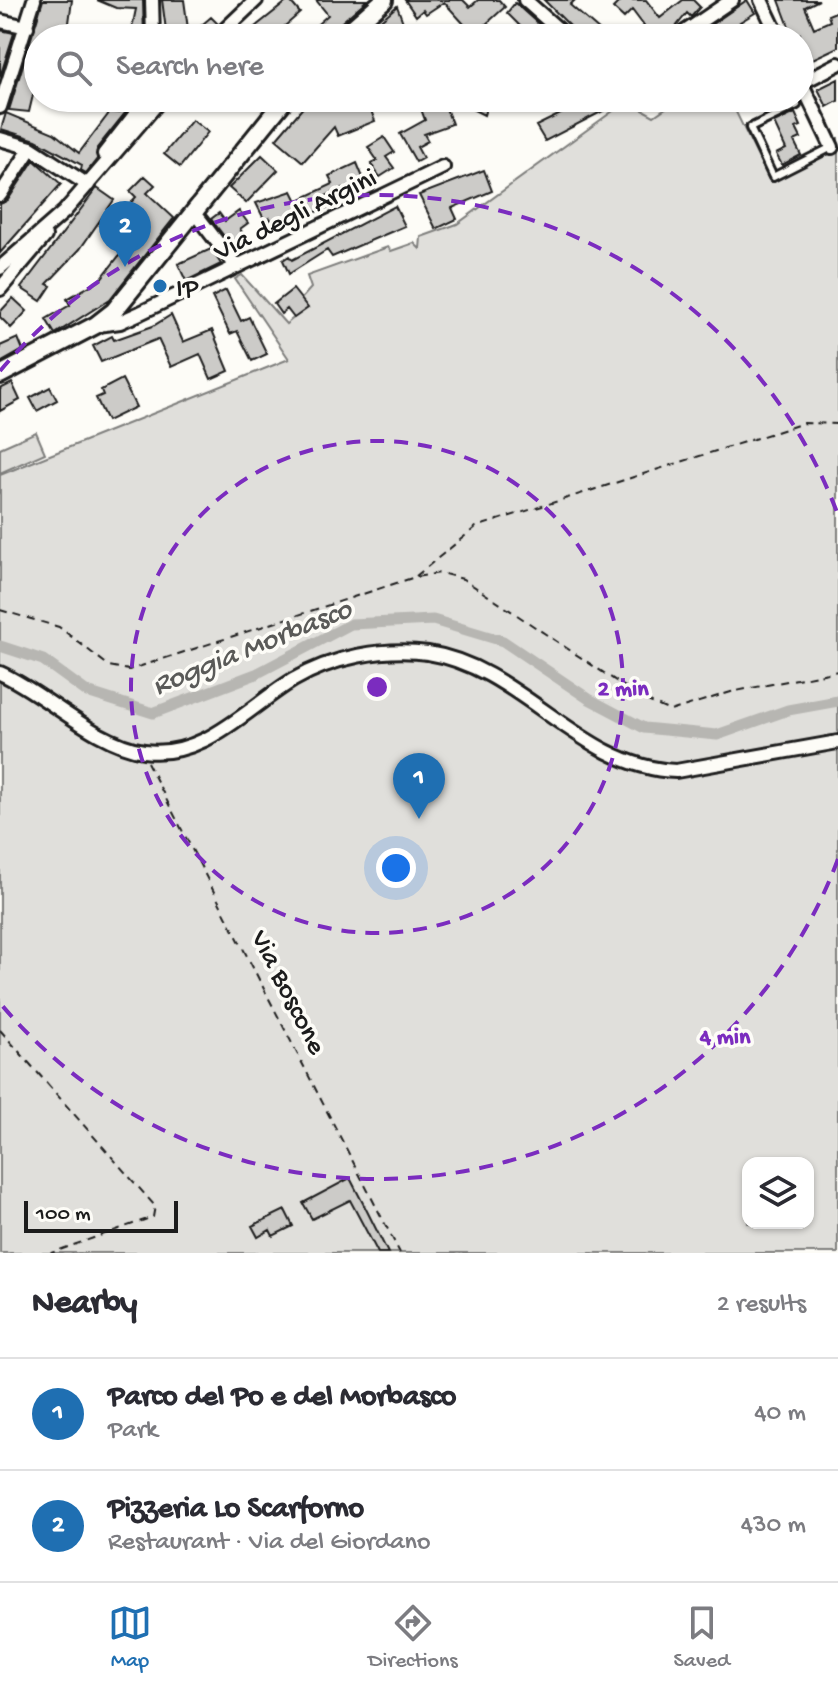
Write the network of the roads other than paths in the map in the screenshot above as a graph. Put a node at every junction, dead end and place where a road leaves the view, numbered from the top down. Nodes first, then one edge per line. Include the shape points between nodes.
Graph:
1 (34, 0) edge
2 (152, 0) edge
3 (256, 0) edge
4 (384, 0) edge
5 (525, 0) edge
6 (732, 0) edge
7 (761, 0) edge
8 (0, 21) edge
9 (28, 24) edge
10 (153, 24) edge
11 (231, 24) edge
12 (357, 24) edge
13 (552, 24) edge
14 (697, 24) edge
15 (772, 24) edge
16 (24, 26) edge
17 (24, 36) edge
18 (838, 64) edge
19 (814, 76) edge
20 (0, 107) edge
21 (814, 109) edge
22 (137, 112) edge
23 (150, 112) edge
24 (275, 112) edge
25 (783, 112) edge
26 (0, 139) edge
27 (832, 147) joint
28 (31, 148) junction
29 (443, 167) dead end
30 (88, 185) junction
31 (0, 195) edge
32 (64, 212) junction
33 (194, 212) junction
34 (236, 266) junction
35 (0, 268) edge
36 (135, 288) junction
37 (0, 289) edge
38 (165, 299) junction
39 (96, 325) junction
40 (0, 375) edge
41 (0, 673) edge
42 (838, 742) edge

1 - 9 street
2 - 10 street
3 - 11 street
4 - 12 street
5 - 13 street
6 - 14 street
7 - 15 street
8 - 16 street
17 - 20 street
18 - 19 street
21 - 27 street
22 - 30 street via 100,159
23 - 30 street
24 - 33 street
25 - 27 lane via 750,128 773,177
26 - 28 street
28 - 30 street
28 - 31 street
29 - 34 street, Via degli Argini
30 - 32 street
32 - 35 street
32 - 37 street
33 - 34 street
33 - 36 street
34 - 38 street, Via degli Argini
36 - 38 street via 144,301
36 - 39 street
38 - 39 street, Via degli Argini via 120,322
39 - 40 street
41 - 42 street via 105,735 141,750 189,745 325,665 395,651 454,658 628,763 654,770 676,771

